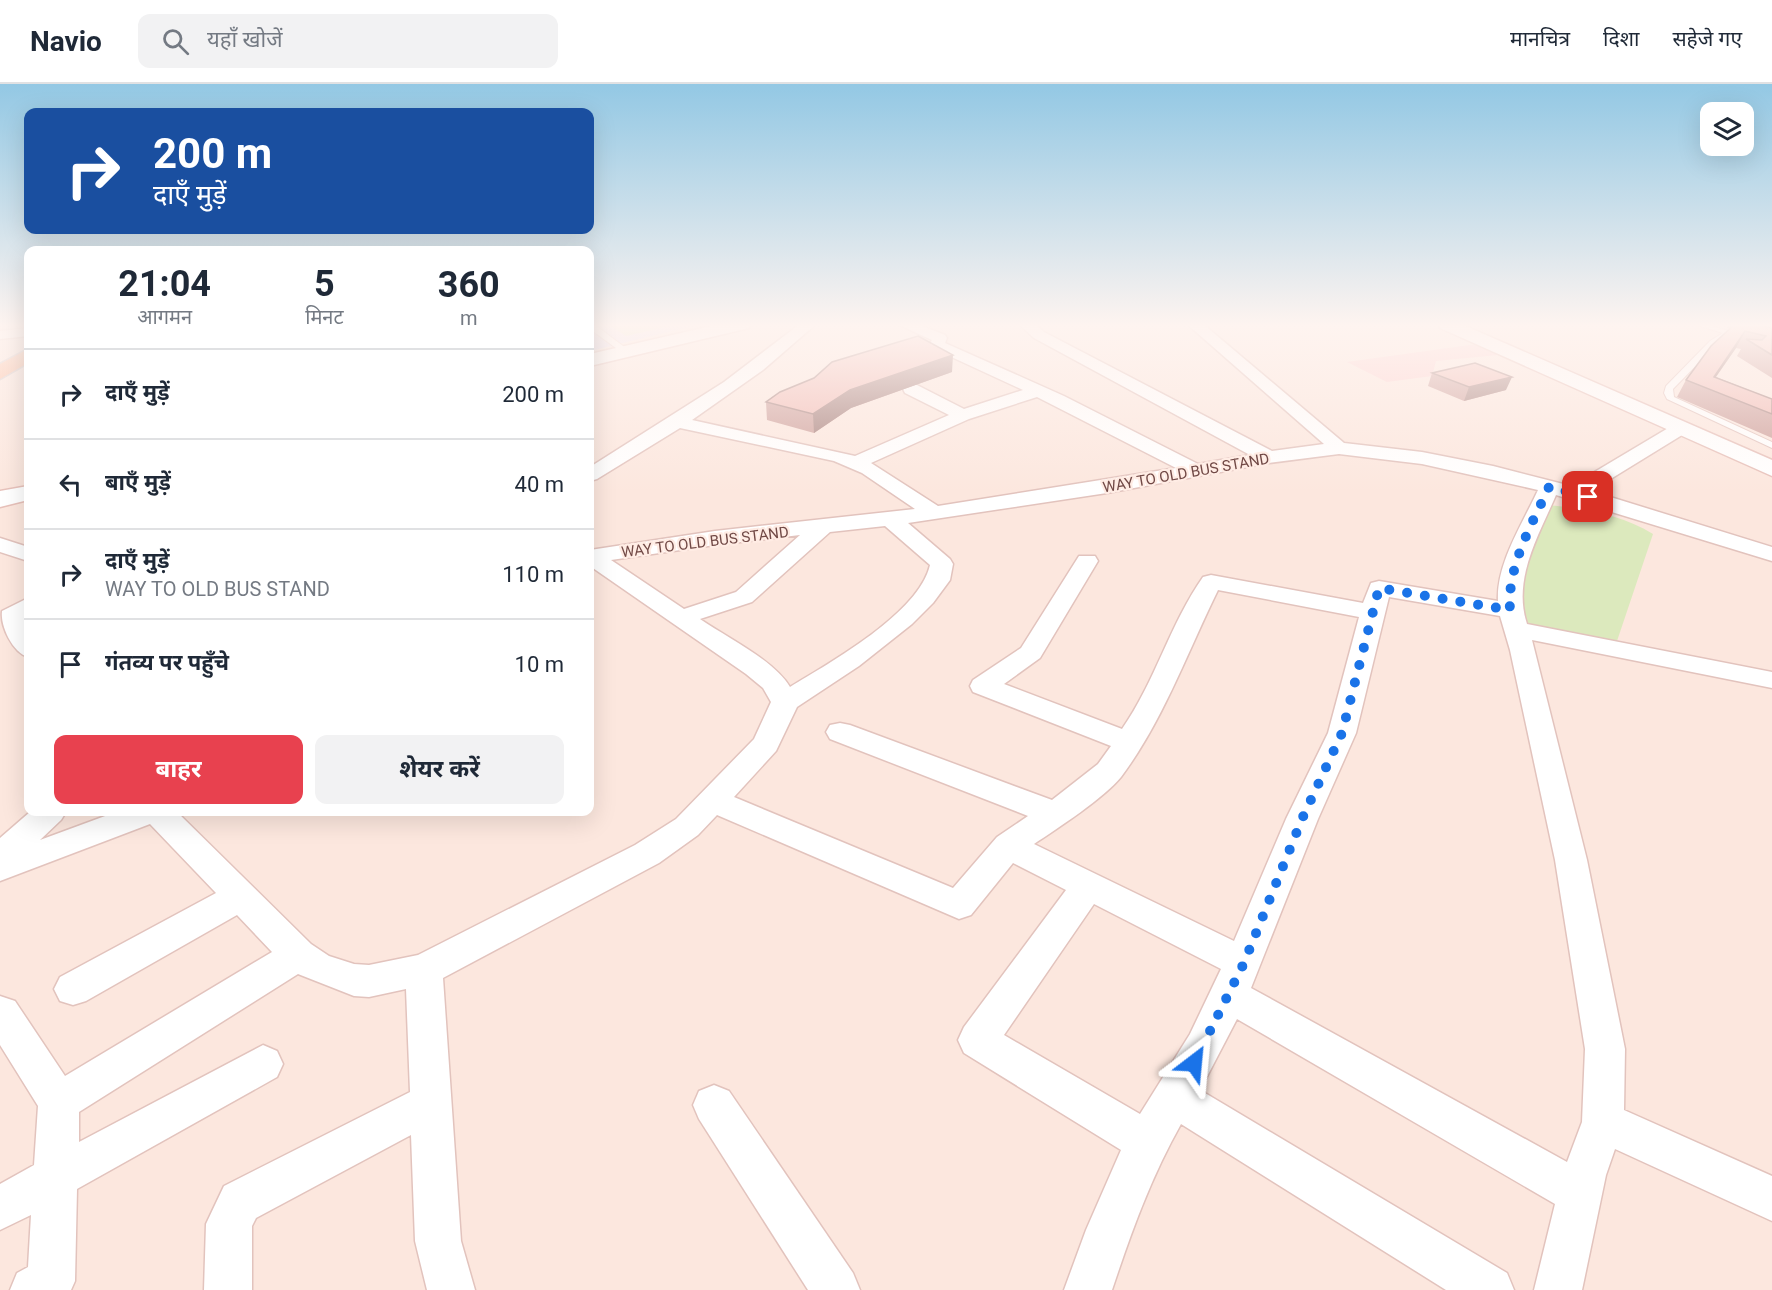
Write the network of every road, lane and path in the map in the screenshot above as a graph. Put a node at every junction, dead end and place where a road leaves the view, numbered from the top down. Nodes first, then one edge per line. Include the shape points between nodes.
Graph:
1 (736, 380) edge
2 (1014, 380) edge
3 (1124, 380) edge
4 (1260, 380) edge
5 (1573, 380) edge
6 (1594, 380) edge
7 (1676, 380) edge
8 (911, 389) edge
9 (1038, 391) junction
10 (963, 415) junction
11 (678, 422) junction
12 (1681, 428) junction
13 (1772, 445) edge
14 (1339, 448) junction
15 (1269, 458) junction
16 (1772, 458) edge
17 (855, 463) junction
18 (1772, 469) edge
19 (1196, 471) junction
20 (594, 473) edge
21 (1561, 490) junction
22 (933, 512) junction
23 (890, 519) junction
24 (823, 527) junction
25 (0, 545) edge
26 (24, 553) edge
27 (1772, 554) edge
28 (594, 556) edge
29 (594, 560) edge
30 (1087, 561) dead end
31 (24, 608) edge
32 (1373, 612) junction
33 (683, 617) junction
34 (1513, 620) junction
35 (24, 645) edge
36 (1772, 680) edge
37 (785, 702) junction
38 (840, 732) dead end
39 (1129, 742) junction
40 (712, 800) junction
41 (1055, 814) junction
42 (137, 816) edge
43 (162, 816) edge
44 (42, 818) edge
45 (0, 840) edge
46 (1008, 846) junction
47 (0, 857) edge
48 (0, 868) edge
49 (1088, 886) junction
50 (241, 896) junction
51 (298, 955) junction
52 (424, 970) junction
53 (1237, 979) junction
54 (73, 989) dead end
55 (1, 1013) edge
56 (263, 1064) dead end
57 (1174, 1097) junction
58 (59, 1102) junction
59 (432, 1102) junction
60 (714, 1105) dead end
61 (1603, 1122) junction
62 (1147, 1142) junction
63 (55, 1179) junction
64 (1580, 1194) junction
65 (1772, 1199) edge
66 (0, 1208) edge
67 (34, 1290) edge
68 (228, 1290) edge
69 (451, 1290) edge
70 (836, 1290) edge
71 (1088, 1290) edge
72 (1490, 1290) edge
73 (1558, 1290) edge

1 - 11 street
2 - 9 street
3 - 15 street
4 - 14 street
5 - 12 street
6 - 16 street
7 - 13 lane via 1669,388 1671,399
8 - 10 street
9 - 10 street
9 - 19 street
10 - 17 street
11 - 17 street via 840,456
11 - 20 street
12 - 18 street
12 - 21 street
14 - 15 street, WAY TO OLD BUS STAND
14 - 21 street, WAY TO OLD BUS STAND via 1422,458
15 - 19 street, WAY TO OLD BUS STAND
17 - 22 street
19 - 22 street, WAY TO OLD BUS STAND
21 - 27 street, WAY TO OLD BUS STAND
21 - 34 street via 1518,559 1509,589
22 - 23 street, WAY TO OLD BUS STAND
23 - 24 street, WAY TO OLD BUS STAND
23 - 37 street via 942,564 941,579 914,610 835,672
24 - 28 street, WAY TO OLD BUS STAND
24 - 33 street via 744,597
25 - 26 street
29 - 33 street
30 - 39 street via 1031,653 983,686
31 - 35 street via 11,616
32 - 34 street via 1379,588
32 - 39 street via 1211,582 1149,711
32 - 53 street via 1342,733 1302,819
33 - 37 street via 774,683
34 - 36 street
34 - 61 street via 1571,860 1591,962 1605,1049
37 - 40 street via 766,744
38 - 41 street
39 - 41 street via 1109,771
40 - 46 street via 959,905
40 - 52 street via 687,827 647,854
41 - 46 street
42 - 48 street
43 - 50 street
44 - 45 street
44 - 47 street
46 - 49 street
49 - 53 street
49 - 62 street via 978,1040
50 - 51 street
50 - 54 street
51 - 52 street via 317,967 354,980 369,981
51 - 58 street
52 - 59 street
53 - 57 street
53 - 64 street
55 - 58 street
56 - 63 street
57 - 62 street
57 - 72 street
58 - 63 street
59 - 68 street via 240,1202 229,1224
59 - 69 street via 438,1241
60 - 70 street
61 - 64 street
61 - 65 street
62 - 71 street
63 - 66 street
63 - 67 street via 51,1281
64 - 73 street

